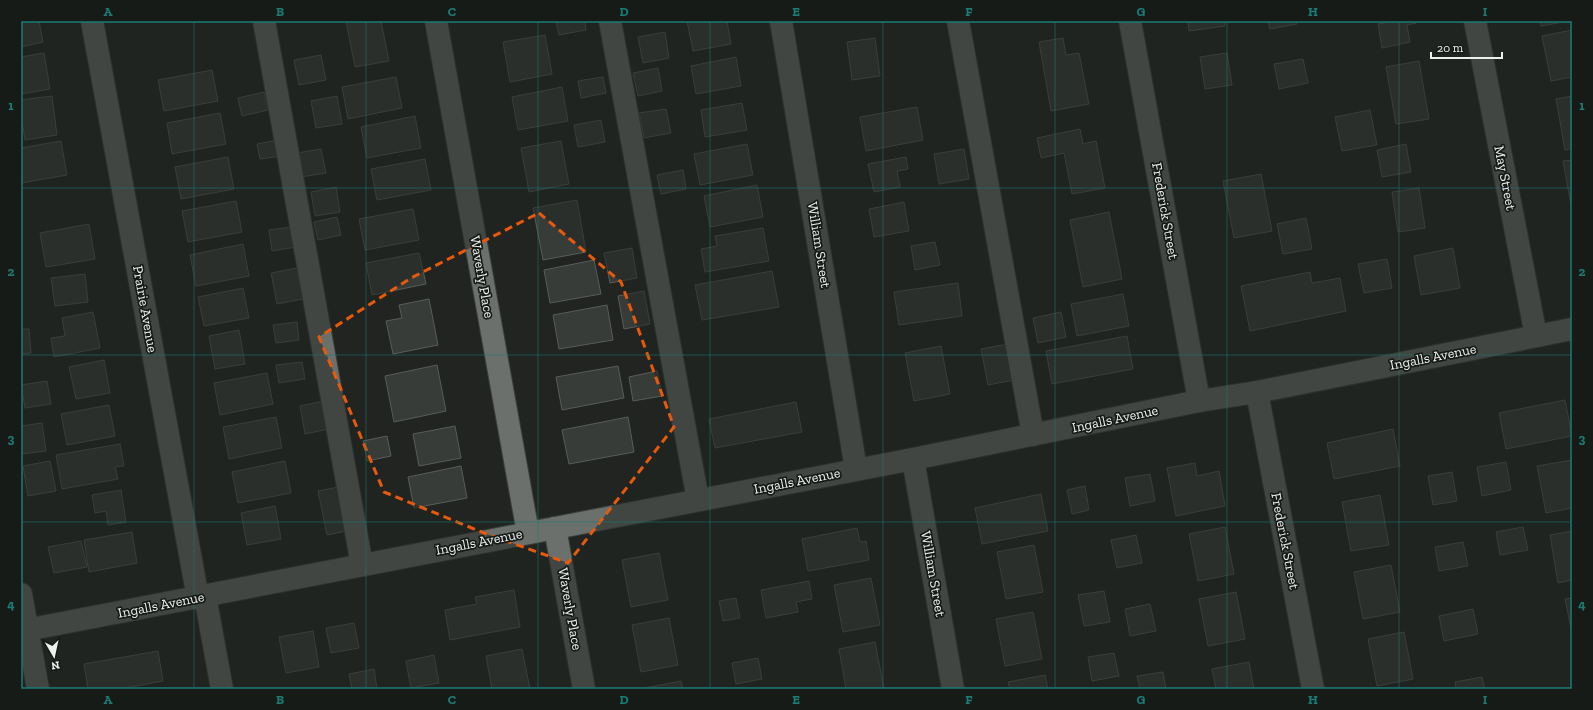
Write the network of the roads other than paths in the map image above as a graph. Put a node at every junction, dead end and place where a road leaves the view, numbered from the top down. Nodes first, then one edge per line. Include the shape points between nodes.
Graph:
1 (92, 21) edge
2 (264, 21) edge
3 (436, 21) edge
4 (610, 21) edge
5 (781, 21) edge
6 (958, 21) edge
7 (1130, 21) edge
8 (1475, 21) edge
9 (1572, 330) edge
10 (1536, 336) junction
11 (1257, 392) junction
12 (1199, 401) junction
13 (1034, 435) junction
14 (913, 459) junction
15 (856, 469) junction
16 (698, 500) junction
17 (555, 528) junction
18 (528, 533) junction
19 (362, 565) junction
20 (21, 594) edge
21 (201, 597) junction
22 (24, 630) edge
23 (38, 689) edge
24 (222, 689) edge
25 (584, 689) edge
26 (954, 689) edge
27 (1313, 689) edge

1 - 21 street, Prairie Avenue
2 - 19 street
3 - 18 street, Waverly Place
4 - 16 street
5 - 15 street, William Street
6 - 13 street
7 - 12 street, Frederick Street
8 - 10 street, May Street
9 - 10 street, Ingalls Avenue
10 - 11 street, Ingalls Avenue
11 - 12 street, Ingalls Avenue
11 - 27 street, Frederick Street
12 - 13 street, Ingalls Avenue
13 - 14 street, Ingalls Avenue
14 - 15 street, Ingalls Avenue
14 - 26 street, William Street
15 - 16 street, Ingalls Avenue
16 - 17 street, Ingalls Avenue
17 - 18 street, Ingalls Avenue
17 - 25 street, Waverly Place
18 - 19 street, Ingalls Avenue
19 - 21 street, Ingalls Avenue
20 - 22 street
21 - 22 street, Ingalls Avenue
21 - 24 street, Prairie Avenue
22 - 23 street

